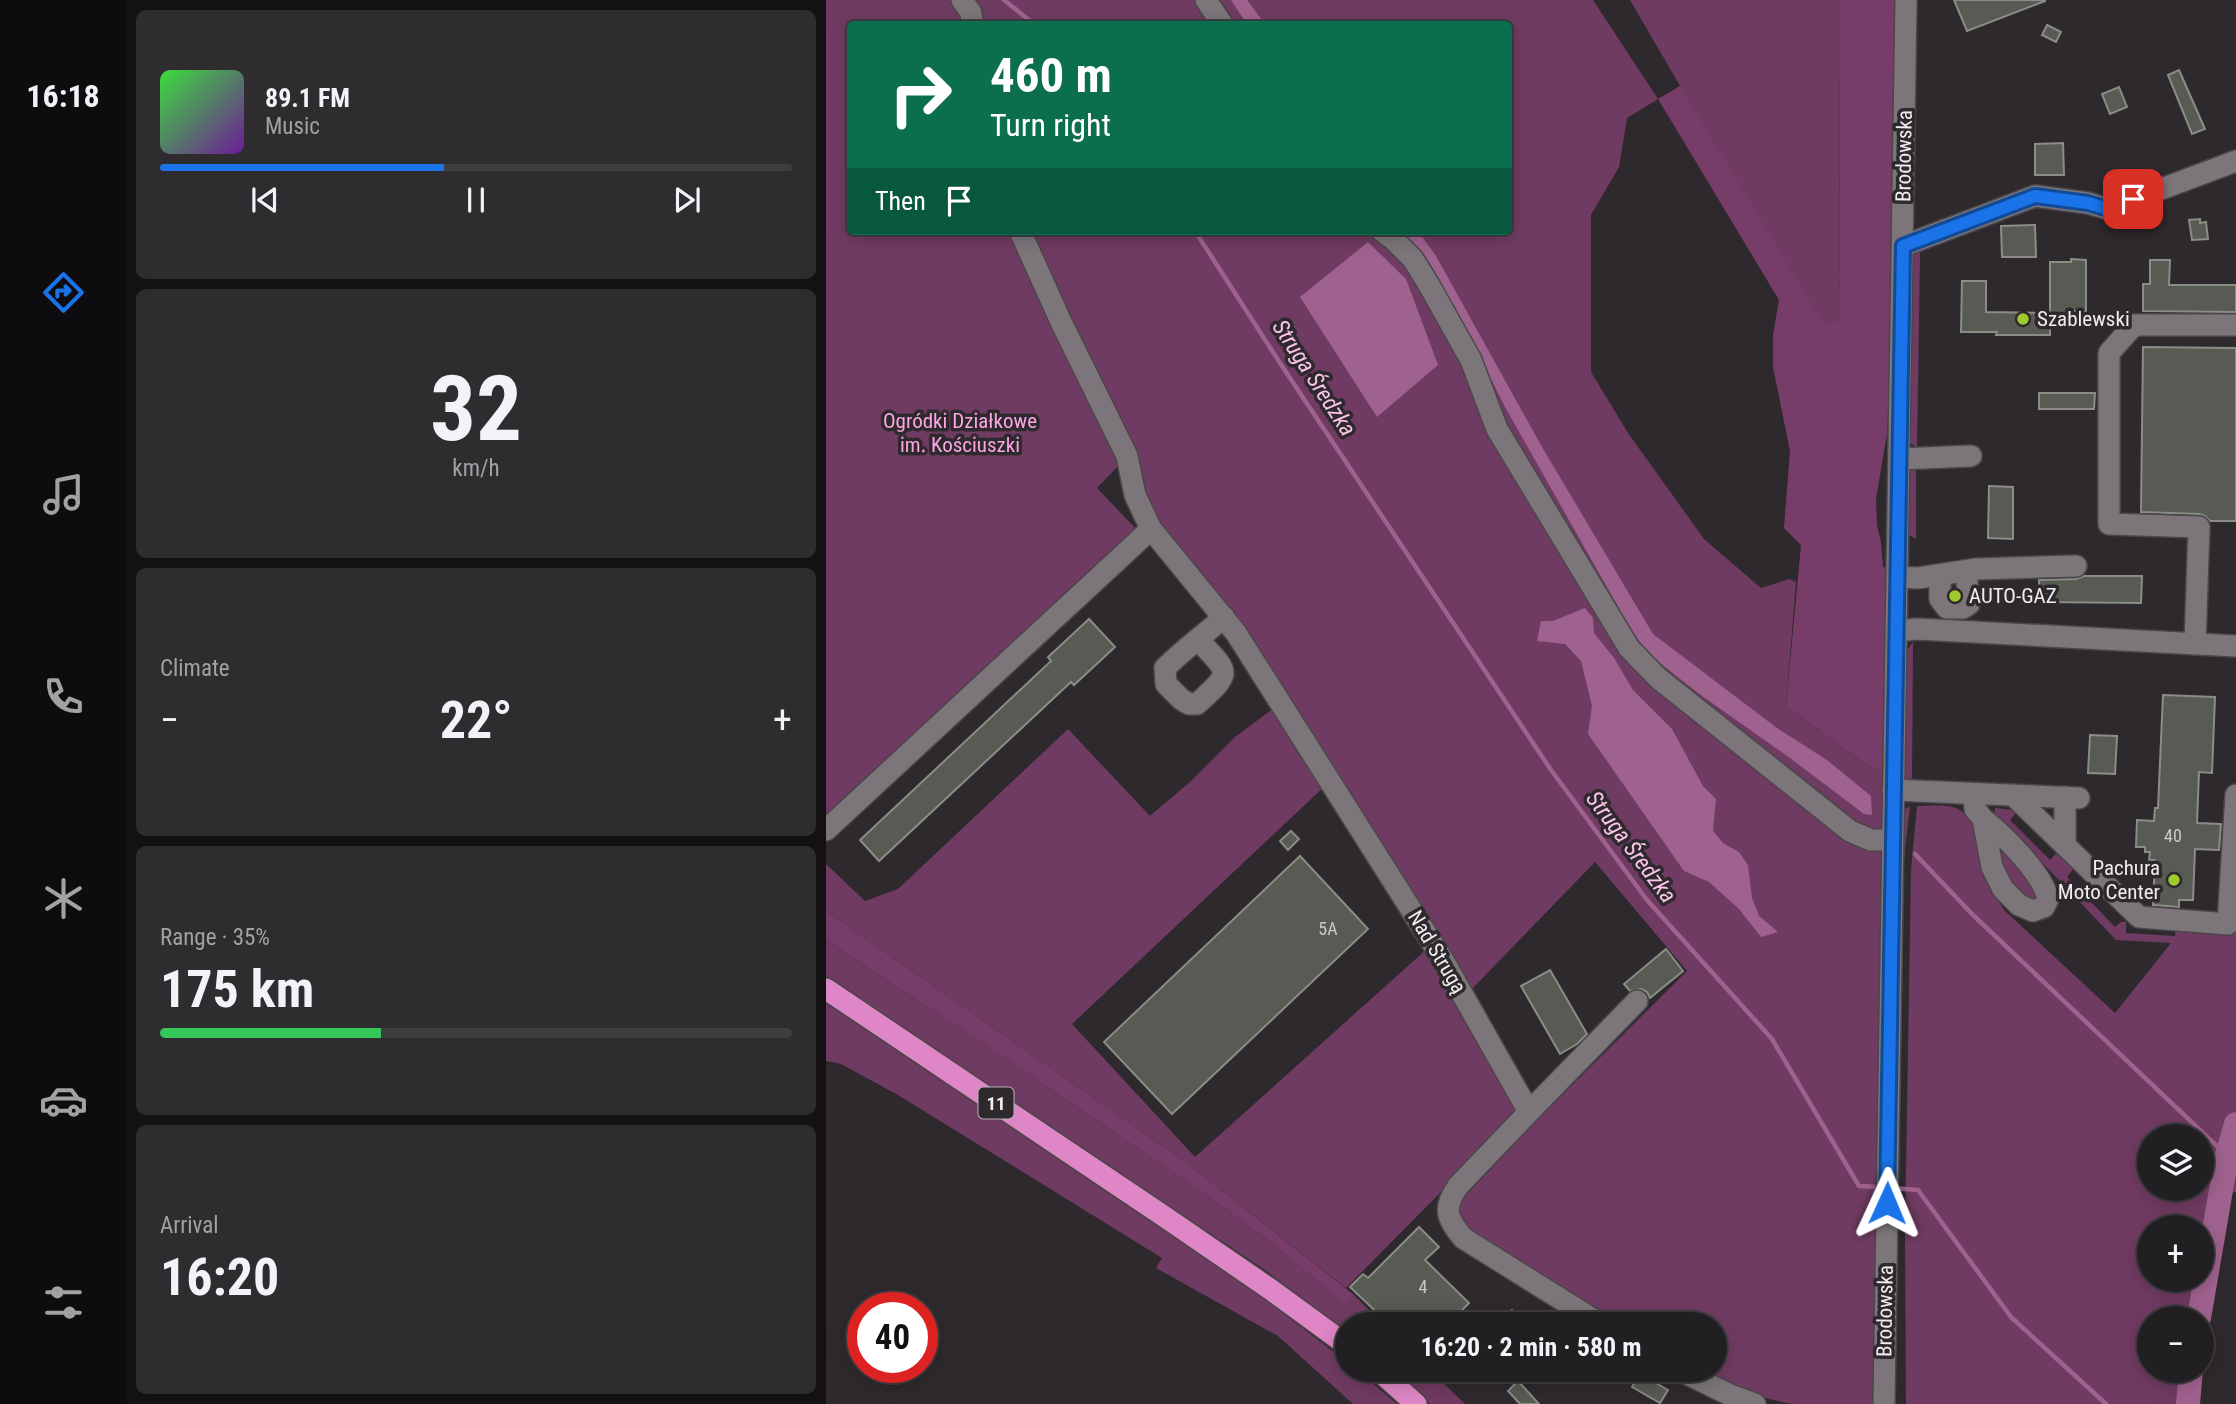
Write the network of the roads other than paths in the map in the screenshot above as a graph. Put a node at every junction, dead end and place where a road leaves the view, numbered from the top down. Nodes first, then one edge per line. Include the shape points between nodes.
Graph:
1 (962, 0) edge
2 (1206, 0) edge
3 (1906, 0) edge
4 (972, 21) edge
5 (1220, 21) edge
6 (2236, 161) edge
7 (1022, 235) edge
8 (1388, 235) edge
9 (1903, 246) junction
10 (2236, 325) edge
11 (1971, 456) dead end
12 (1899, 459) junction
13 (1151, 529) junction
14 (2076, 566) dead end
15 (1966, 571) junction
16 (1940, 575) junction
17 (1897, 577) junction
18 (1224, 617) junction
19 (1896, 631) junction
20 (1198, 640) dead end
21 (2195, 644) junction
22 (2236, 646) edge
23 (1974, 794) junction
24 (2236, 795) edge
25 (1893, 796) junction
26 (2014, 796) junction
27 (1983, 819) dead end
28 (826, 830) edge
29 (1892, 842) junction
30 (2065, 845) junction
31 (826, 989) edge
32 (1637, 1001) dead end
33 (1529, 1112) junction
34 (1581, 1312) edge
35 (1335, 1337) edge
36 (1391, 1382) edge
37 (1704, 1382) edge
38 (1416, 1404) edge
39 (1755, 1404) edge
40 (1884, 1404) edge

1 - 4 street
2 - 5 street
3 - 9 street, Brodowska
6 - 9 street via 2108,209 2035,196
7 - 13 street, Nad Strugą via 1127,456 1135,495
8 - 29 street via 1413,259 1429,285 1471,360 1497,429 1629,648 1658,678 1850,831
9 - 12 street, Brodowska
10 - 21 street via 2134,325 2109,353 2109,524 2199,527
11 - 12 street
12 - 17 street, Brodowska
13 - 18 street, Nad Strugą
13 - 28 street
14 - 15 street
15 - 16 street
15 - 16 street via 1969,604 1963,608 1947,608 1940,598
16 - 17 street
17 - 19 street, Brodowska
18 - 20 street
18 - 33 street, Nad Strugą via 1443,960
19 - 21 street
19 - 25 street, Brodowska
21 - 22 street
23 - 25 street
23 - 26 street
23 - 27 street via 1975,809
24 - 30 street via 2228,924 2139,917
25 - 29 street, Brodowska
26 - 30 street
26 - 30 street via 2072,797
29 - 40 street, Brodowska
31 - 35 highway, 11
32 - 33 street
33 - 34 street via 1458,1186 1447,1213 1463,1238
36 - 38 highway
37 - 39 street

